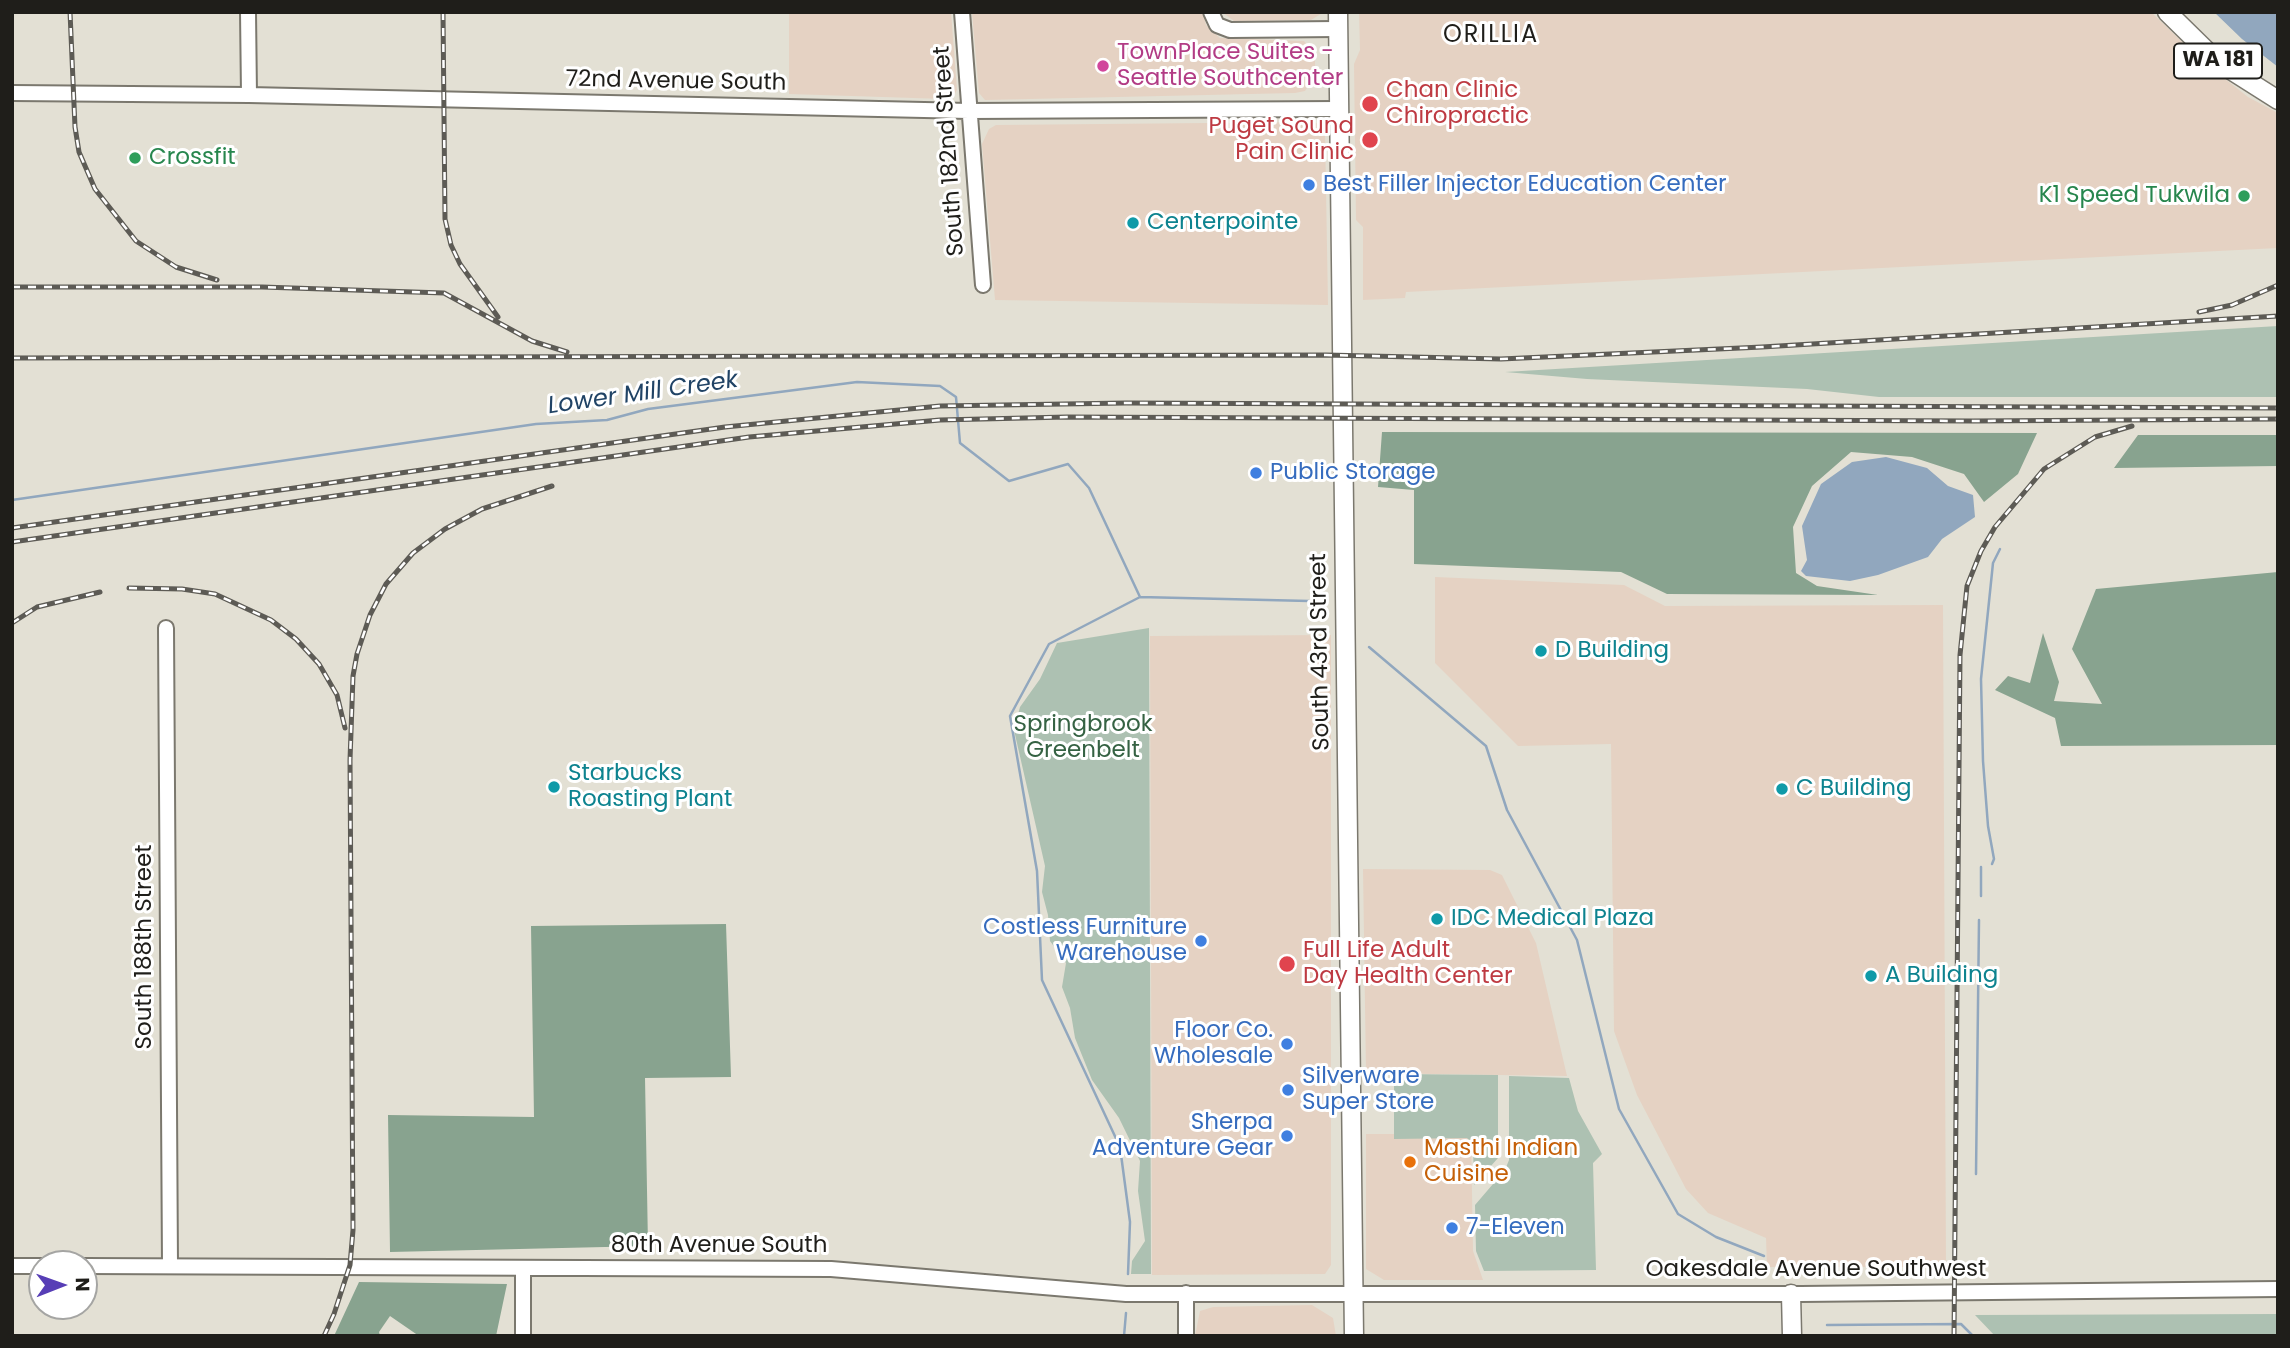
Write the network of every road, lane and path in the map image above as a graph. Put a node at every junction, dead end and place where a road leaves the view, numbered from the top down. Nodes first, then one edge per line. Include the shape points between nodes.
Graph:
1 (248, 12) edge
2 (962, 12) edge
3 (2167, 12) edge
4 (1214, 18) edge
5 (1337, 21) edge
6 (12, 93) edge
7 (249, 95) junction
8 (2278, 100) edge
9 (1339, 109) junction
10 (969, 111) junction
11 (983, 285) dead end
12 (166, 628) dead end
13 (170, 1265) junction
14 (98, 1266) edge
15 (523, 1268) junction
16 (2278, 1289) edge
17 (1353, 1292) junction
18 (1186, 1293) junction
19 (1791, 1294) junction
20 (523, 1336) edge
21 (1186, 1336) edge
22 (1354, 1336) edge
23 (1792, 1336) edge

1 - 7 street
2 - 10 street, South 182nd Street
3 - 8 main road, WA 181 via 2218,62
4 - 5 street via 1230,30
5 - 9 main road, South 43rd Street
6 - 7 street, 72nd Avenue South
7 - 10 street, 72nd Avenue South
9 - 10 street, 72nd Avenue South
9 - 17 main road, South 43rd Street
10 - 11 street, South 182nd Street
12 - 13 street, South 188th Street
13 - 14 street, 80th Avenue South
13 - 15 street, 80th Avenue South
15 - 18 street, 80th Avenue South via 831,1269 1074,1291
15 - 20 street
16 - 19 street, Oakesdale Avenue Southwest
17 - 18 street, 80th Avenue South
17 - 19 street, Oakesdale Avenue Southwest
17 - 22 main road, South 43rd Street
18 - 21 street
19 - 23 main road

